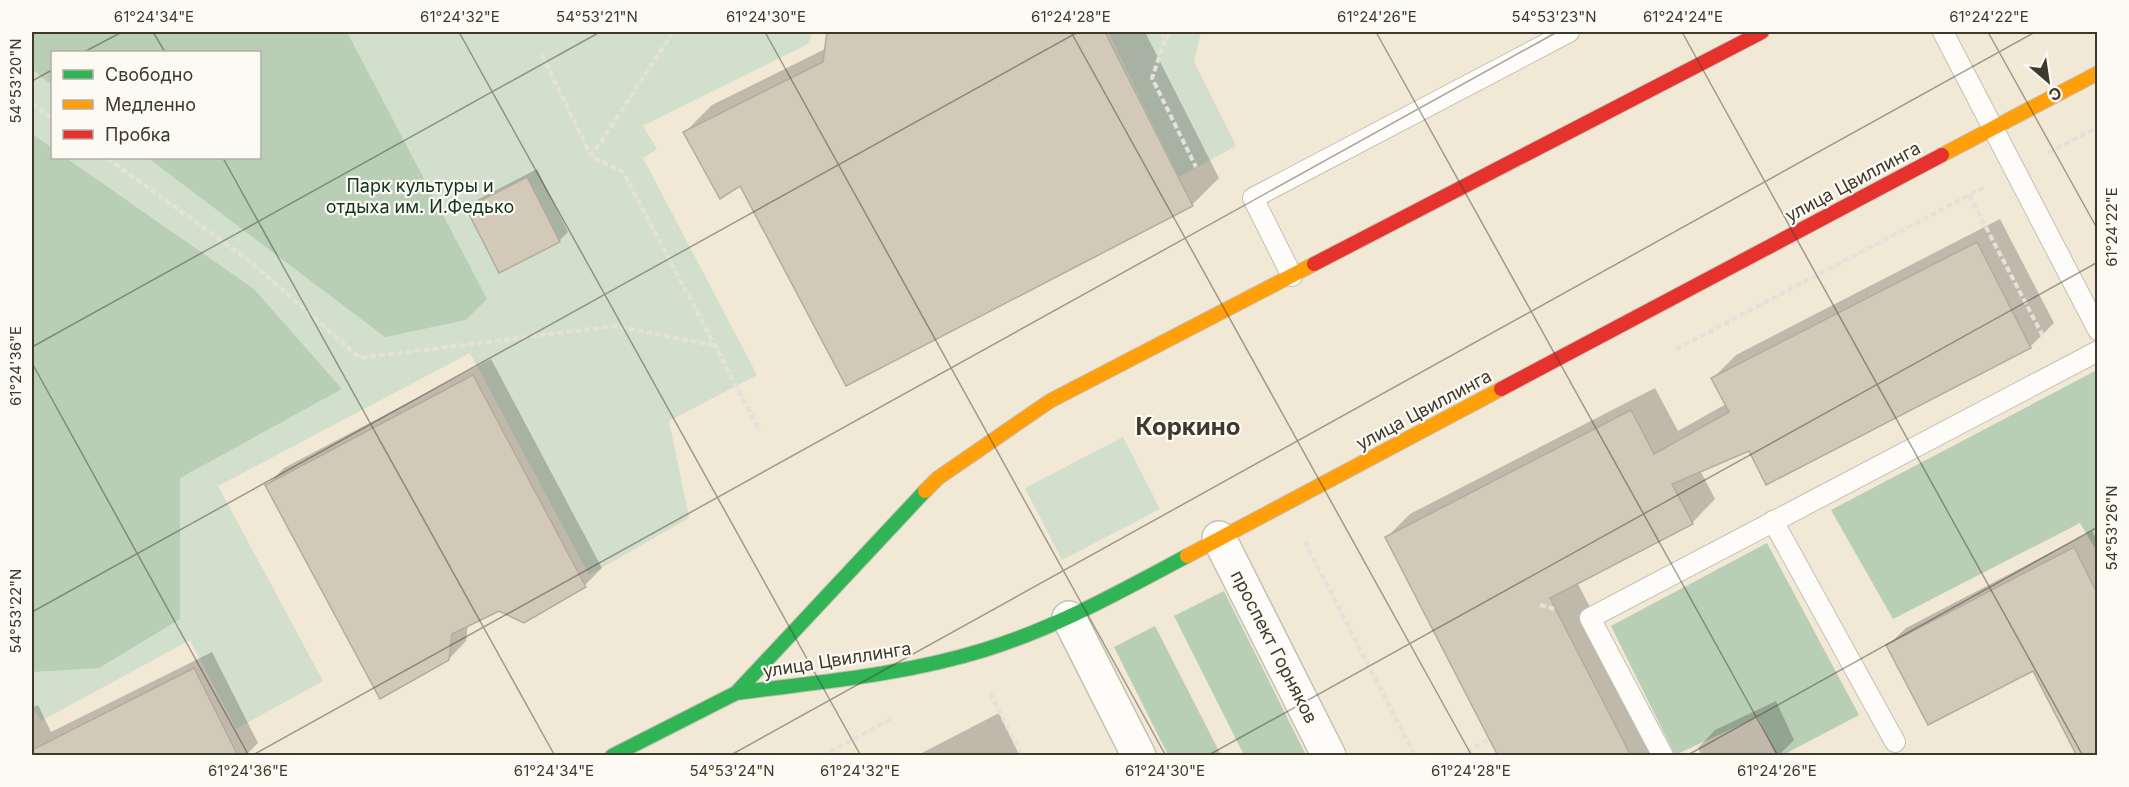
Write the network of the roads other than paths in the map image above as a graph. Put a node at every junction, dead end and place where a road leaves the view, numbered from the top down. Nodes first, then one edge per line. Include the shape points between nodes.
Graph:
1 (1569, 32) edge
2 (1762, 32) edge
3 (1943, 32) edge
4 (2097, 73) edge
5 (1994, 128) junction
6 (1292, 276) junction
7 (2097, 330) edge
8 (2097, 351) edge
9 (1773, 521) junction
10 (1219, 538) junction
11 (1070, 618) junction
12 (736, 693) junction
13 (1895, 742) dead end
14 (612, 756) edge
15 (1139, 756) edge
16 (1329, 756) edge
17 (1663, 756) edge

1 - 6 lane via 1253,198
2 - 6 street, улица Цвиллинга
3 - 5 lane
4 - 5 street, улица Цвиллинга
5 - 7 lane
5 - 10 street, улица Цвиллинга
6 - 12 street, улица Цвиллинга via 1050,401 938,478
8 - 9 lane
9 - 13 lane
9 - 17 lane via 1590,618
10 - 11 street, улица Цвиллинга
10 - 16 street, проспект Горняков
11 - 12 street, улица Цвиллинга via 984,650 890,673
11 - 15 street
12 - 14 street, улица Цвиллинга

